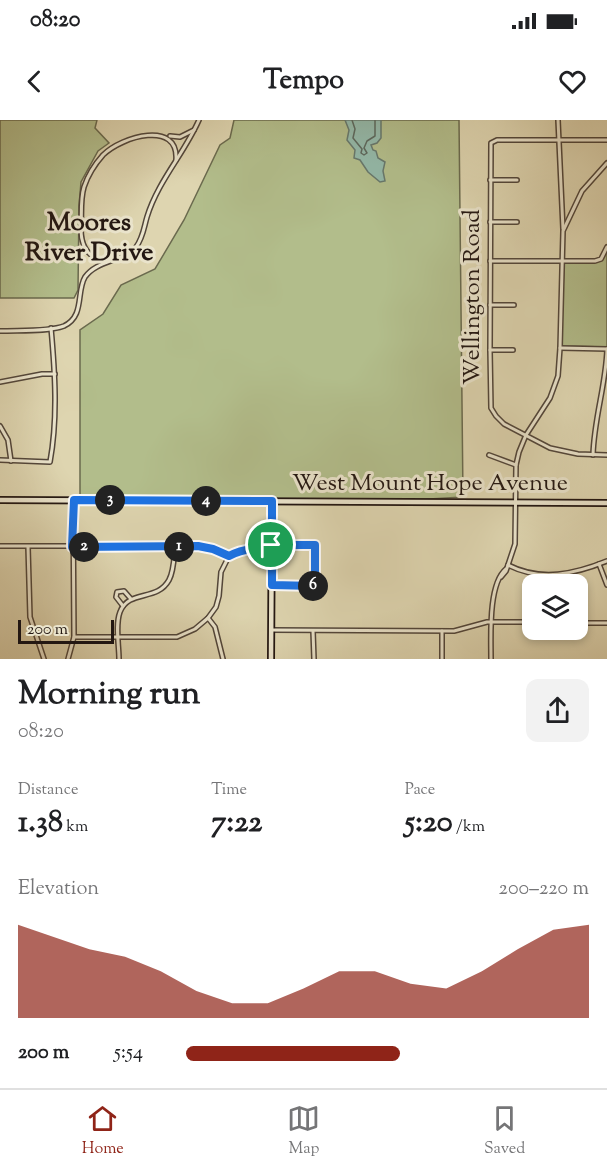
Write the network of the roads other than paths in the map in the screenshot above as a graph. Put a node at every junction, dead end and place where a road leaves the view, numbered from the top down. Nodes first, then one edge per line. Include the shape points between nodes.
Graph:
1 (199, 120) edge
2 (558, 120) edge
3 (195, 129) junction
4 (165, 135) junction
5 (558, 140) junction
6 (607, 140) edge
7 (176, 160) junction
8 (607, 162) edge
9 (490, 180) junction
10 (517, 180) dead end
11 (490, 222) junction
12 (517, 222) dead end
13 (563, 231) junction
14 (607, 247) edge
15 (109, 261) junction
16 (490, 261) junction
17 (561, 261) junction
18 (490, 305) junction
19 (514, 306) dead end
20 (51, 328) junction
21 (0, 331) edge
22 (561, 348) junction
23 (607, 349) edge
24 (490, 350) junction
25 (513, 350) dead end
26 (55, 374) junction
27 (0, 381) edge
28 (0, 426) edge
29 (526, 435) junction
30 (489, 455) dead end
31 (593, 455) junction
32 (607, 455) edge
33 (0, 460) edge
34 (11, 461) junction
35 (516, 465) junction
36 (0, 500) edge
37 (74, 500) junction
38 (272, 501) junction
39 (516, 503) junction
40 (607, 503) edge
41 (271, 545) junction
42 (0, 546) edge
43 (28, 547) junction
44 (72, 547) junction
45 (174, 547) junction
46 (229, 556) junction
47 (607, 561) edge
48 (599, 564) junction
49 (507, 567) junction
50 (272, 585) junction
51 (607, 585) edge
52 (131, 599) junction
53 (123, 606) junction
54 (208, 618) junction
55 (491, 622) junction
56 (522, 622) edge
57 (588, 622) edge
58 (607, 623) edge
59 (271, 630) junction
60 (313, 631) junction
61 (442, 631) junction
62 (74, 637) junction
63 (118, 637) junction
64 (44, 659) edge
65 (68, 659) edge
66 (119, 659) edge
67 (223, 659) edge
68 (271, 659) edge
69 (314, 659) edge
70 (442, 659) edge
71 (491, 659) edge

1 - 3 street
2 - 5 street
3 - 4 street via 180,136
3 - 7 street
4 - 7 street via 174,145
4 - 15 street via 145,132 113,147 91,172 82,198 82,240 92,256
5 - 6 street
5 - 9 street, Wellington Road via 493,141
5 - 13 street
7 - 15 street via 153,200 138,243 130,252
8 - 13 street via 582,191
9 - 10 street
9 - 11 street, Wellington Road
11 - 12 street
11 - 16 street, Wellington Road
13 - 17 street
14 - 17 street via 601,259 592,262
15 - 20 street via 85,278 74,316 65,326
16 - 17 street
16 - 18 street, Wellington Road
17 - 22 street
18 - 19 street
18 - 24 street, Wellington Road
20 - 21 street
20 - 26 street
22 - 23 street
22 - 29 street via 555,386
23 - 31 street
24 - 25 street
24 - 29 street, Wellington Road via 493,413 504,424
26 - 27 street
26 - 34 street via 50,462
28 - 34 street via 8,440
29 - 31 street via 561,451
29 - 35 street
30 - 35 street
31 - 32 street
33 - 34 street
35 - 39 street
36 - 37 street, West Mount Hope Avenue
37 - 38 street, West Mount Hope Avenue
37 - 44 street
38 - 39 street, West Mount Hope Avenue
38 - 41 street
39 - 40 street, West Mount Hope Avenue
39 - 49 street via 516,539
41 - 46 street
41 - 50 street
41 - 50 street via 315,545 315,586
42 - 43 street
43 - 44 street
43 - 64 street via 30,617
44 - 45 street
44 - 62 street
45 - 46 street via 198,546
45 - 52 street via 171,579 150,595
46 - 54 street via 221,572 216,607
47 - 48 street
48 - 49 street via 554,575
48 - 51 street
49 - 55 street via 492,602
50 - 59 street
52 - 53 street
52 - 53 street via 124,591 117,592
53 - 63 street
54 - 63 street via 177,637
54 - 67 street via 215,627
55 - 56 street
55 - 61 street
55 - 71 street
57 - 58 street
59 - 60 street
59 - 68 street
60 - 61 street
60 - 69 street
61 - 70 street
62 - 63 street
62 - 65 street
63 - 66 street

